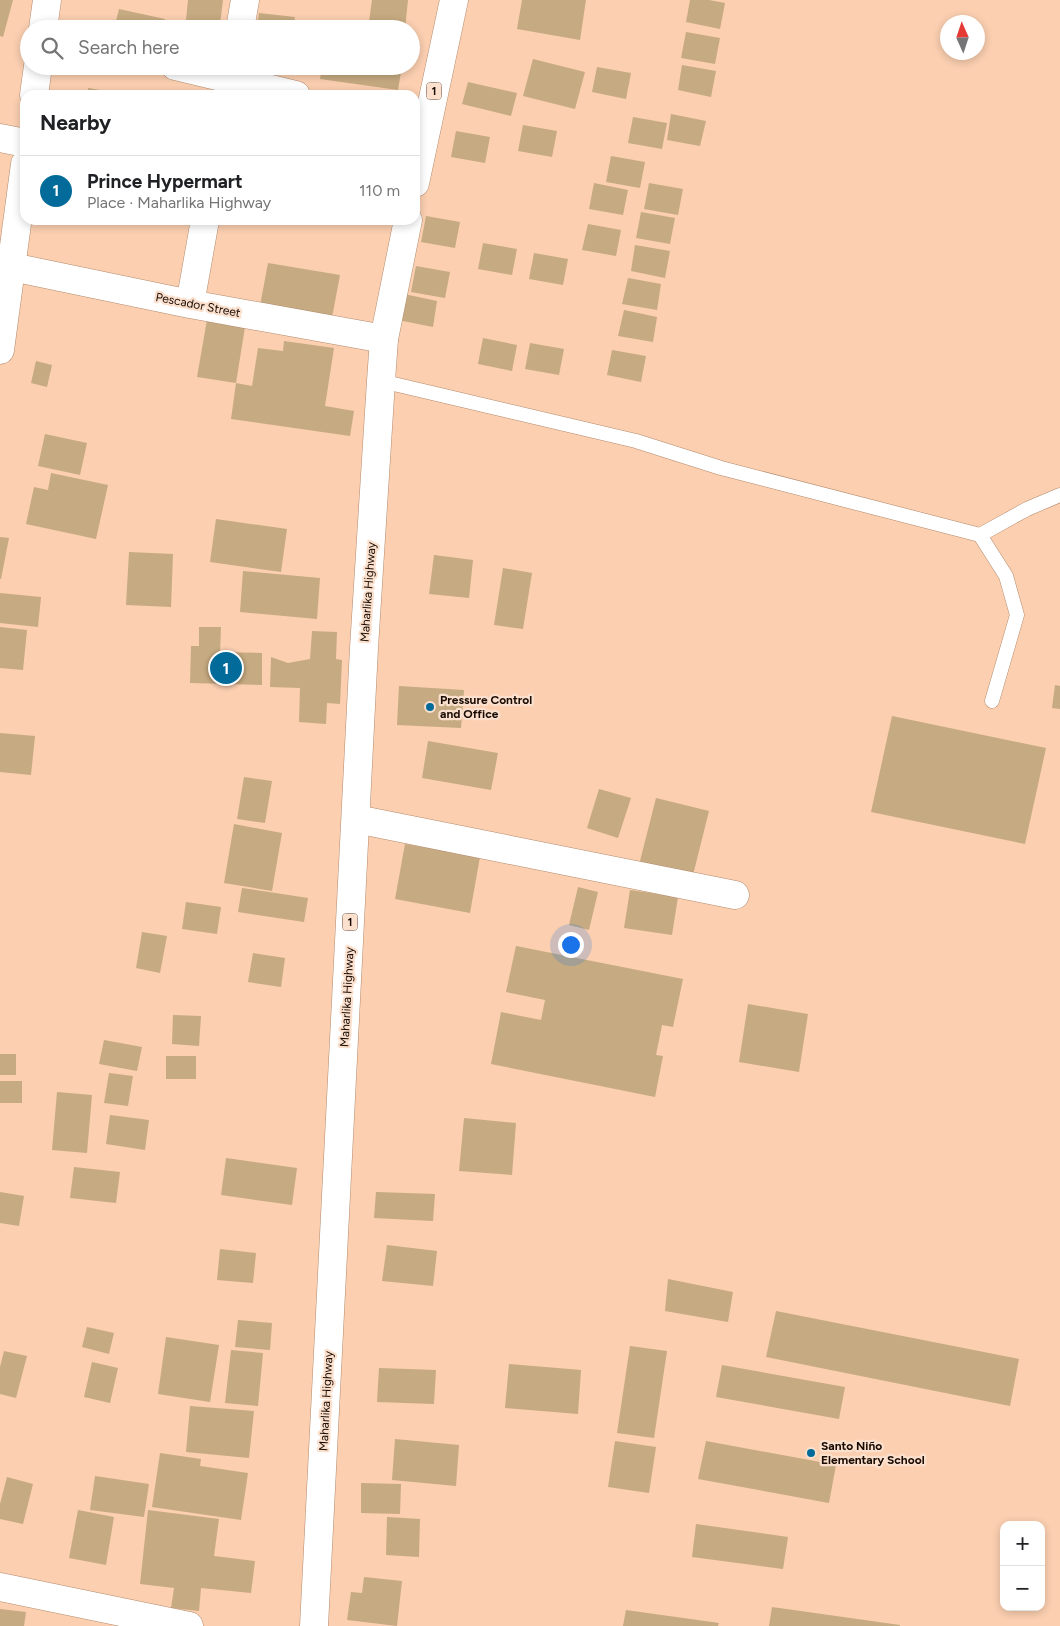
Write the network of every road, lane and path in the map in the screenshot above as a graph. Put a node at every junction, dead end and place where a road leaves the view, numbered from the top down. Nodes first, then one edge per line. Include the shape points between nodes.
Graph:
1 (47, 0) edge
2 (245, 0) edge
3 (454, 0) edge
4 (44, 20) edge
5 (242, 20) edge
6 (37, 75) edge
7 (209, 75) edge
8 (231, 81) edge
9 (35, 90) edge
10 (273, 90) edge
11 (421, 122) edge
12 (0, 138) edge
13 (20, 142) edge
14 (20, 204) edge
15 (204, 225) edge
16 (407, 225) edge
17 (12, 267) junction
18 (190, 304) junction
19 (384, 339) junction
20 (0, 350) edge
21 (381, 381) junction
22 (1060, 495) edge
23 (980, 535) junction
24 (992, 701) dead end
25 (356, 819) junction
26 (735, 895) dead end
27 (0, 1587) edge
28 (189, 1626) edge
29 (314, 1626) edge

1 - 4 main road
2 - 5 main road
3 - 11 main road, 1
6 - 9 main road
7 - 8 main road
8 - 10 main road
12 - 13 main road
14 - 17 main road
15 - 18 main road
16 - 19 main road, Maharlika Highway / 1
17 - 18 main road, Pescador Street
17 - 20 main road
18 - 19 main road, Pescador Street
19 - 21 main road, Maharlika Highway / 1
21 - 23 lane via 636,441 721,468
21 - 25 main road, Maharlika Highway / 1
22 - 23 lane
23 - 24 lane via 1006,576 1017,615
25 - 26 main road
25 - 29 main road, Maharlika Highway / 1
27 - 28 main road

